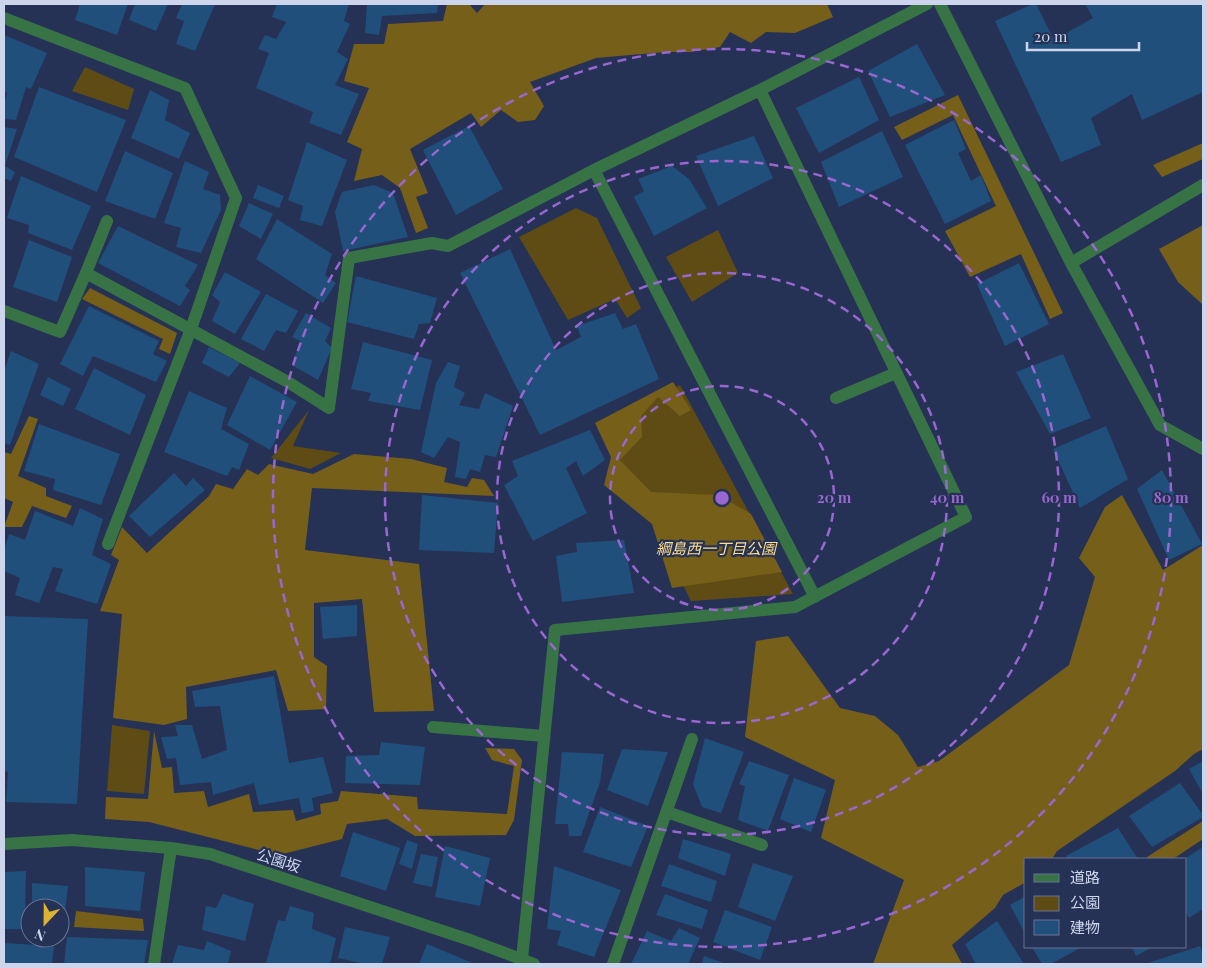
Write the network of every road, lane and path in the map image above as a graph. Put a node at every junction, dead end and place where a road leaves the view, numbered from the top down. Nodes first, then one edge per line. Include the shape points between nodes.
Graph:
1 (927, 4) edge
2 (940, 4) edge
3 (4, 18) edge
4 (760, 90) junction
5 (594, 170) junction
6 (1203, 185) edge
7 (107, 221) dead end
8 (1071, 263) junction
9 (86, 273) junction
10 (4, 311) edge
11 (191, 329) junction
12 (896, 373) junction
13 (836, 398) dead end
14 (1203, 449) edge
15 (108, 544) dead end
16 (815, 597) junction
17 (433, 727) dead end
18 (544, 736) junction
19 (692, 739) dead end
20 (667, 812) junction
21 (4, 844) edge
22 (762, 845) dead end
23 (171, 848) junction
24 (522, 959) junction
25 (154, 964) edge
26 (534, 964) edge
27 (613, 964) edge

1 - 4 street
2 - 8 street
3 - 11 street via 185,88 236,198
4 - 5 street
4 - 12 street
5 - 11 street via 448,246 432,243 349,258 329,408
5 - 16 street
6 - 8 street
7 - 9 street
8 - 14 street via 1160,425
9 - 10 street via 60,332
9 - 11 street
11 - 15 street
12 - 13 street
12 - 16 street via 966,517
16 - 18 street via 795,607 555,630
17 - 18 street
18 - 24 street
19 - 20 street
20 - 22 street
20 - 27 street
21 - 23 street, 公園坂 via 72,840
23 - 24 street, 公園坂 via 210,854
23 - 25 street
24 - 26 street, 公園坂

